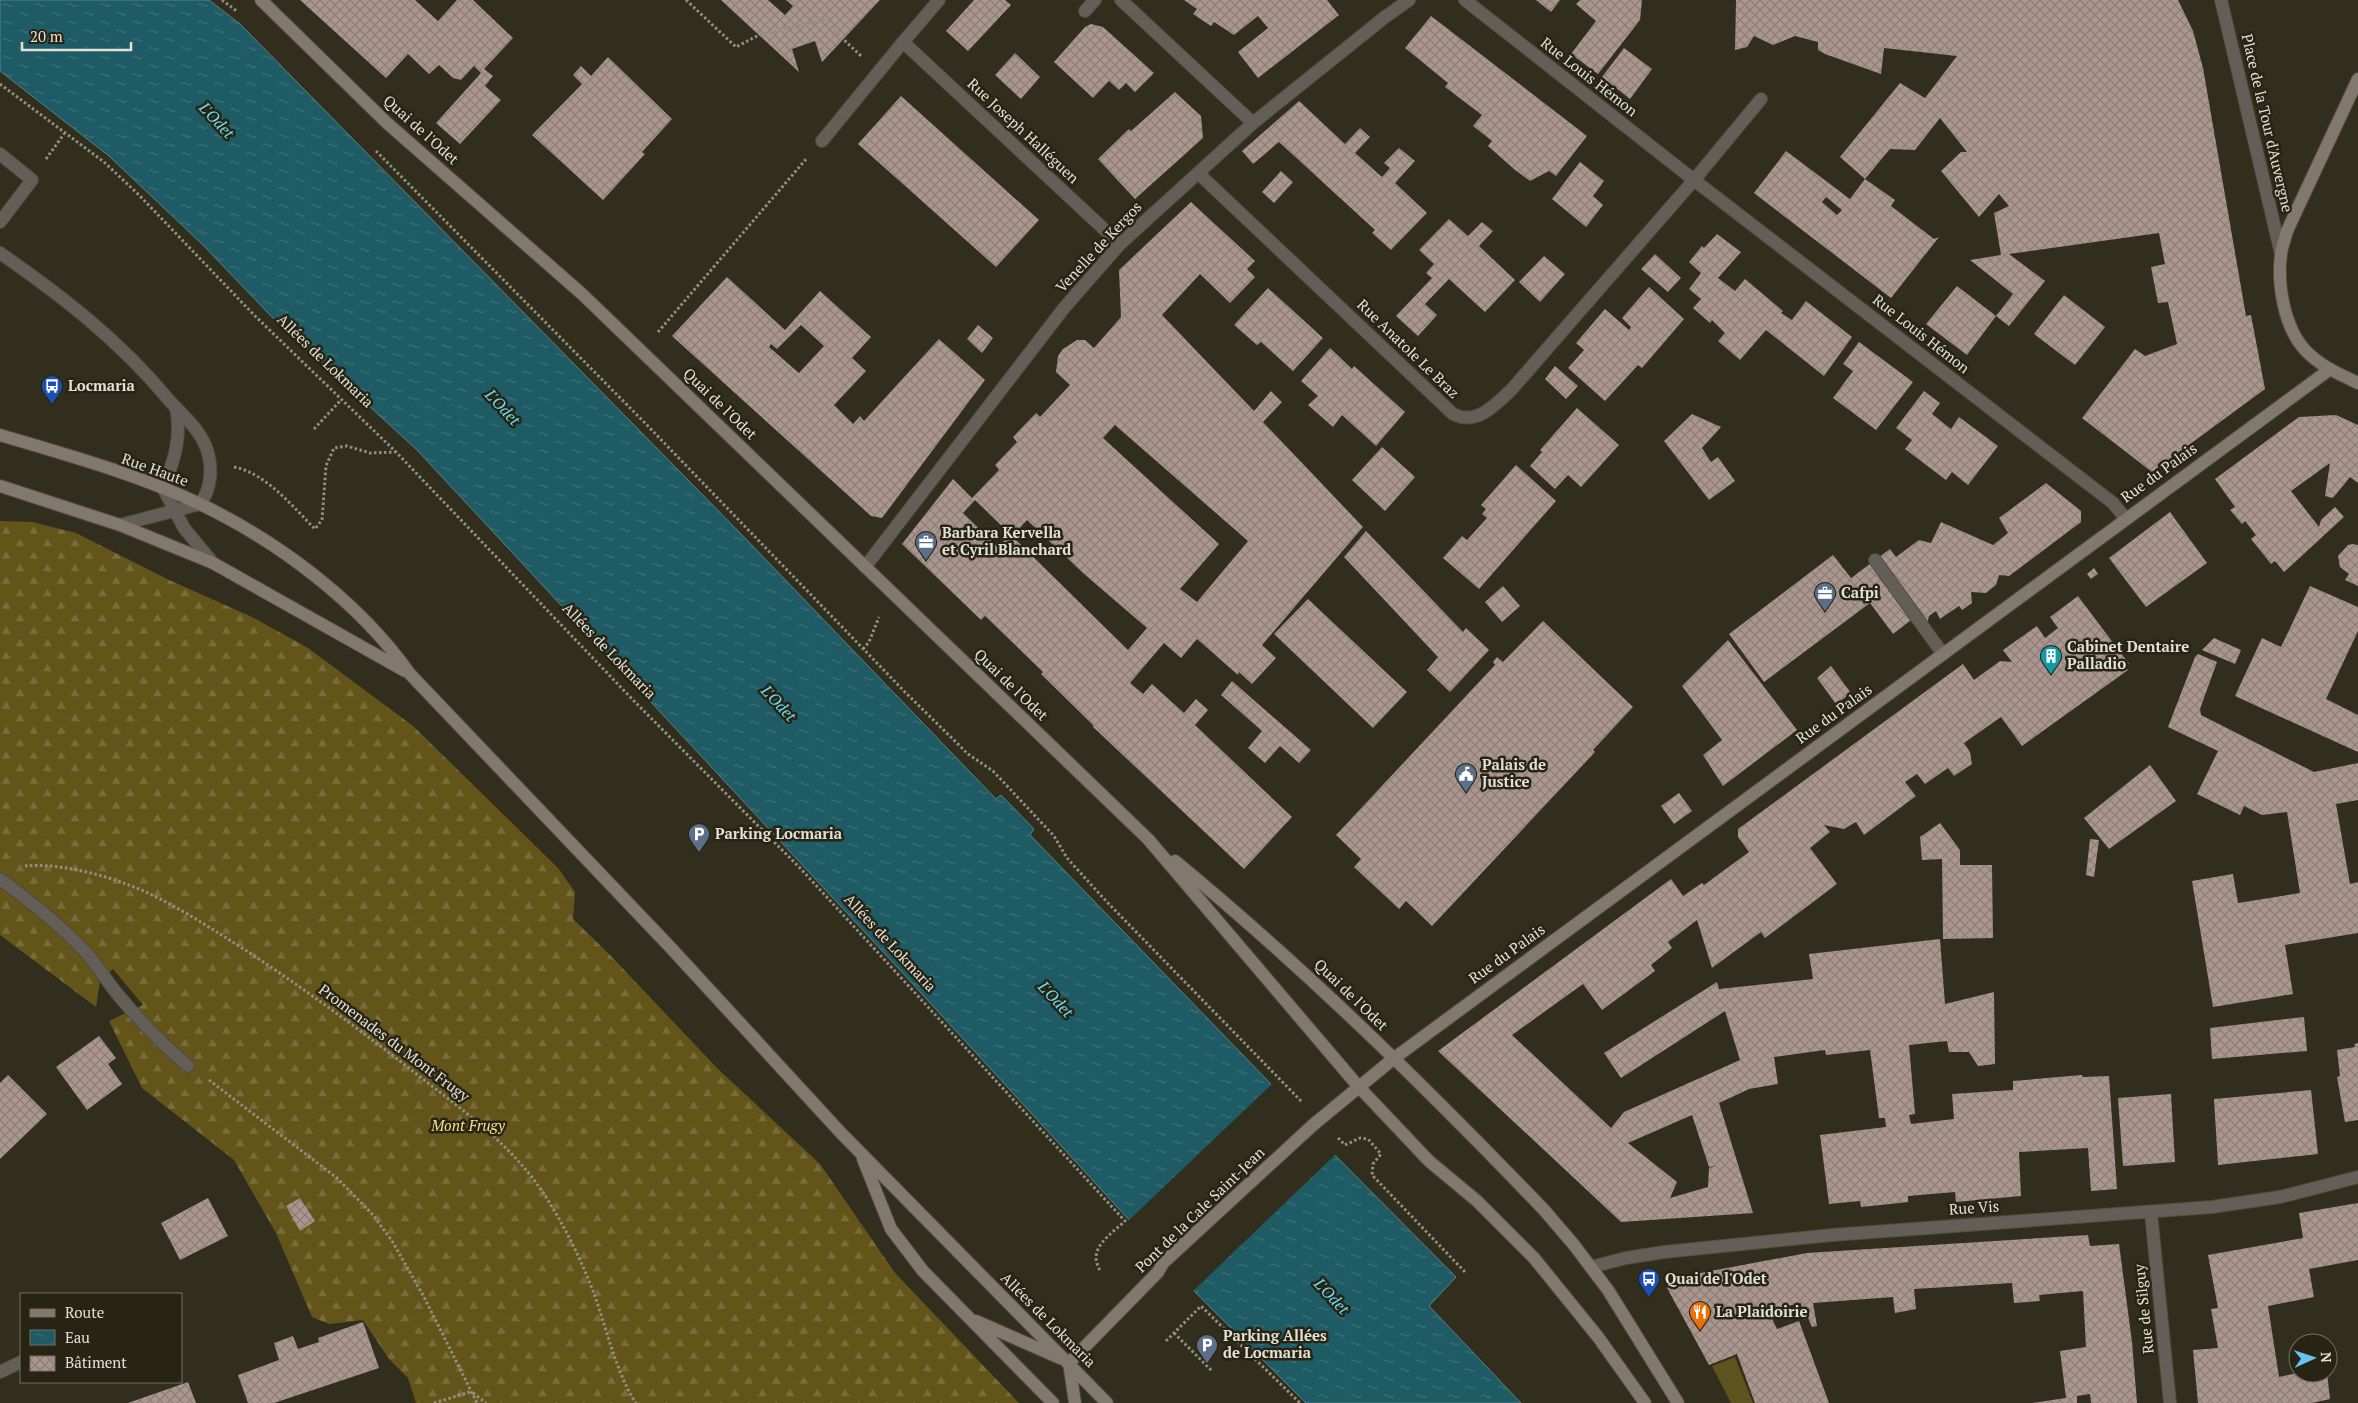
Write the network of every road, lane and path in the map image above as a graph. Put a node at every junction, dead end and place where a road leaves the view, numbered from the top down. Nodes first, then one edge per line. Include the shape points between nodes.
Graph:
1 (222, 0) edge
2 (261, 0) edge
3 (686, 0) edge
4 (939, 0) edge
5 (1095, 0) edge
6 (1121, 0) edge
7 (1409, 0) edge
8 (1465, 0) edge
9 (2221, 0) edge
10 (1085, 11) dead end
11 (242, 16) dead end
12 (844, 39) dead end
13 (903, 42) junction
14 (2358, 79) edge
15 (0, 84) edge
16 (1761, 99) dead end
17 (1253, 123) junction
18 (64, 134) junction
19 (822, 141) joint
20 (376, 150) dead end
21 (0, 154) edge
22 (1198, 173) junction
23 (32, 180) junction
24 (1694, 180) junction
25 (0, 222) edge
26 (1120, 244) junction
27 (0, 253) edge
28 (2281, 254) junction
29 (642, 351) junction
30 (2329, 370) junction
31 (2358, 383) edge
32 (341, 400) junction
33 (176, 408) junction
34 (314, 429) dead end
35 (0, 435) edge
36 (396, 452) junction
37 (210, 463) junction
38 (0, 486) edge
39 (163, 488) junction
40 (200, 504) junction
41 (175, 511) junction
42 (2125, 518) junction
43 (120, 525) junction
44 (289, 558) joint
45 (1875, 560) dead end
46 (213, 563) junction
47 (864, 567) junction
48 (896, 598) junction
49 (863, 649) junction
50 (1943, 654) junction
51 (410, 674) junction
52 (1148, 839) junction
53 (17, 868) dead end
54 (0, 879) edge
55 (1393, 1059) junction
56 (188, 1066) joint
57 (1358, 1086) junction
58 (1316, 1122) junction
59 (861, 1154) junction
60 (2358, 1177) edge
61 (2151, 1212) junction
62 (1591, 1267) junction
63 (1101, 1272) dead end
64 (1465, 1272) dead end
65 (968, 1317) junction
66 (1174, 1333) junction
67 (1166, 1341) dead end
68 (20, 1362) edge
69 (1069, 1363) junction
70 (1212, 1371) dead end
71 (0, 1372) edge
72 (470, 1392) junction
73 (434, 1403) edge
74 (477, 1403) edge
75 (486, 1403) edge
76 (636, 1403) edge
77 (1053, 1403) edge
78 (1075, 1403) edge
79 (1107, 1403) edge
80 (1300, 1403) edge
81 (1645, 1403) edge
82 (1678, 1403) edge
83 (2170, 1403) edge

1 - 11 path
2 - 29 main road, Quai de l'Odet via 387,123
3 - 12 path via 736,47 759,35 823,20
4 - 13 street
5 - 10 street
6 - 17 street
7 - 17 street, Venelle de Kergos
8 - 24 street, Rue Louis Hémon
9 - 28 street, Place de la Tour d'Auvergne
13 - 19 street
13 - 26 street, Rue Joseph Halléguen
14 - 28 main road, Place de la Tour d'Auvergne via 2287,232
15 - 18 path, Allées de Lokmaria
16 - 24 street
17 - 22 street, Venelle de Kergos
18 - 23 path
18 - 32 path, Allées de Lokmaria via 104,162 139,195
19 - 29 path
20 - 49 path
21 - 23 street
22 - 24 street, Rue Anatole Le Braz via 1462,419 1486,412 1512,389
22 - 26 street, Venelle de Kergos
23 - 25 street
24 - 42 street, Rue Louis Hémon via 2113,503
26 - 47 street, Venelle de Kergos via 1064,308
27 - 33 street via 53,290 109,337
28 - 30 main road, Place de la Tour d'Auvergne via 2281,286 2290,323 2304,349
29 - 47 main road, Quai de l'Odet
30 - 31 main road, Place de la Tour d'Auvergne
30 - 42 main road, Rue du Palais
32 - 34 path
32 - 36 path, Allées de Lokmaria
33 - 37 street via 194,426
33 - 39 street via 178,440
35 - 39 main road, Rue Haute
36 - 37 path via 370,453 348,446 334,448 326,466 322,520 315,529 250,472
36 - 63 path, Allées de Lokmaria via 633,700 800,868 1125,1221 1098,1246 1095,1256
37 - 40 street via 208,493
38 - 43 main road
39 - 40 main road, Rue Haute
39 - 41 street
40 - 41 street
40 - 44 main road, Rue Haute
41 - 43 street
41 - 46 street via 184,528
42 - 50 main road, Rue du Palais
43 - 46 main road
44 - 51 main road, Allées de Lokmaria via 325,584 371,626
45 - 50 street
46 - 51 main road, Allées de Lokmaria
47 - 48 main road, Quai de l'Odet
48 - 49 path via 880,614
48 - 52 main road, Quai de l'Odet
49 - 58 path via 968,754 993,771 1054,836 1068,858 1106,901
50 - 55 main road, Rue du Palais
51 - 59 main road, Allées de Lokmaria via 671,948
52 - 55 main road, Quai de l'Odet via 1302,970
52 - 57 main road, Quai de l'Odet
53 - 76 path, Promenades du Mont Frugy via 40,865 90,874 125,883 154,896 273,968 350,1022 471,1116 520,1162 556,1214 593,1289 618,1364
54 - 56 street via 66,932 166,1048
55 - 57 main road, Rue du Palais
55 - 62 main road, Quai de l'Odet via 1538,1204
56 - 72 path via 337,1178 373,1215 424,1297
57 - 58 main road, Pont de la Cale Saint-Jean
57 - 81 main road, Quai de l'Odet via 1429,1162 1477,1201 1534,1258 1598,1337
58 - 64 path via 1345,1145 1360,1138 1368,1139 1381,1154 1373,1164 1372,1175
58 - 69 main road, Pont de la Cale Saint-Jean via 1163,1263 1158,1272
59 - 65 main road, Allées de Lokmaria via 891,1229 923,1271
59 - 69 main road, Allées de Lokmaria
60 - 61 street, Rue Vis via 2250,1202
61 - 62 street, Rue Vis via 1832,1234 1664,1252
61 - 83 street, Rue de Silguy
62 - 82 main road, Quai de l'Odet
65 - 69 main road
65 - 77 main road, Allées de Lokmaria
66 - 67 path
66 - 70 path
66 - 80 path via 1201,1306
68 - 71 street
69 - 78 main road
69 - 79 main road, Allées de Lokmaria
72 - 73 path
72 - 74 path
72 - 75 path

